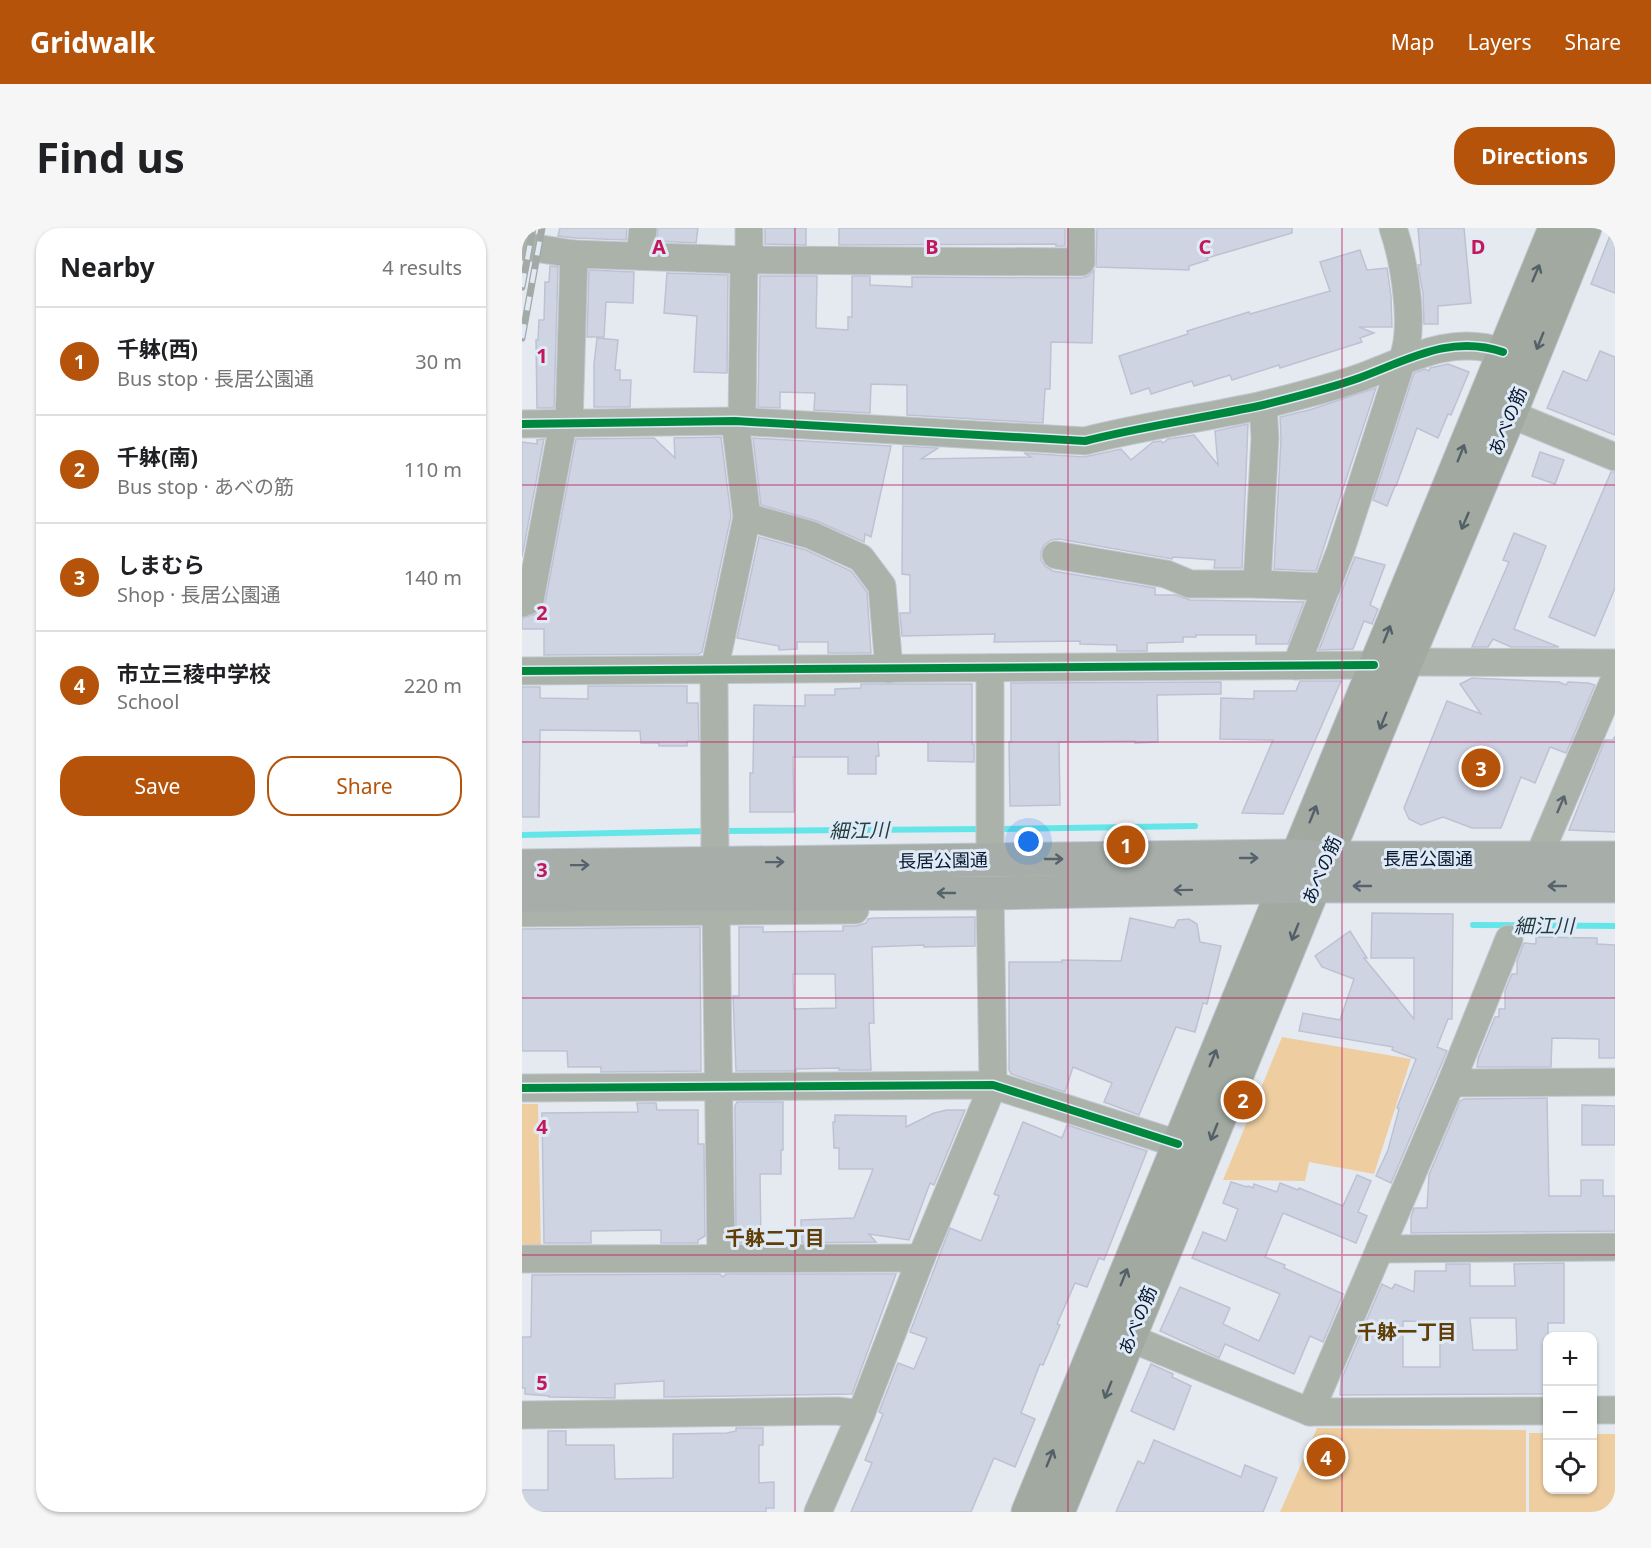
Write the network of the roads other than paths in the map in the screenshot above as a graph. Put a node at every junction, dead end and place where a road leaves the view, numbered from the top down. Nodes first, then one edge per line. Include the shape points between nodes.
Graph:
1 (643, 228) edge
2 (749, 228) edge
3 (1082, 228) edge
4 (1393, 228) edge
5 (1555, 228) edge
6 (1585, 228) edge
7 (522, 246) edge
8 (574, 254) junction
9 (640, 256) junction
10 (746, 260) junction
11 (1503, 352) junction
12 (1402, 360) junction
13 (1263, 405) junction
14 (1510, 414) junction
15 (739, 422) junction
16 (522, 424) edge
17 (566, 424) junction
18 (1615, 457) edge
19 (747, 517) junction
20 (1056, 555) dead end
21 (1257, 584) junction
22 (1327, 587) junction
23 (522, 603) edge
24 (1406, 662) junction
25 (1615, 663) edge
26 (1374, 665) junction
27 (1296, 666) junction
28 (990, 668) junction
29 (889, 669) junction
30 (522, 671) edge
31 (714, 671) junction
32 (1615, 678) edge
33 (990, 838) junction
34 (715, 853) junction
35 (1538, 858) junction
36 (1615, 858) edge
37 (522, 866) edge
38 (1305, 872) junction
39 (1615, 886) edge
40 (890, 892) junction
41 (990, 893) junction
42 (522, 895) edge
43 (716, 911) junction
44 (522, 913) edge
45 (1509, 939) dead end
46 (1615, 1082) edge
47 (1451, 1083) junction
48 (993, 1084) junction
49 (718, 1087) junction
50 (522, 1088) edge
51 (1178, 1144) junction
52 (1615, 1247) edge
53 (1380, 1249) junction
54 (721, 1257) junction
55 (921, 1258) junction
56 (522, 1259) edge
57 (1130, 1338) junction
58 (1597, 1410) edge
59 (1615, 1410) edge
60 (1543, 1411) edge
61 (1310, 1412) junction
62 (522, 1414) edge
63 (861, 1414) junction
64 (818, 1512) edge
65 (1028, 1512) edge
66 (1058, 1512) edge

1 - 9 street
2 - 10 street
3 - 10 street via 1080,262
4 - 12 street via 1407,282 1407,348
11 -> 5 main road, あべの筋
6 -> 14 main road, あべの筋
7 - 8 street
8 - 9 street
8 - 17 street
9 - 10 street
10 - 15 street
11 - 12 street via 1486,346 1458,346
26 -> 11 main road, あべの筋
12 - 13 street via 1333,387
12 - 22 street
13 - 15 street via 1084,441
13 - 21 street
14 - 18 street
14 -> 24 main road, あべの筋
15 - 17 street
15 - 19 street
16 - 17 street
17 - 23 street via 530,600
19 - 29 street via 811,534 861,558 882,586
19 - 31 street
20 - 21 street via 1166,574 1190,584
21 - 22 street
22 - 27 street
24 - 25 street
24 -> 38 main road, あべの筋
26 - 27 street
38 -> 26 main road, あべの筋
27 - 28 street
28 - 29 street
28 - 33 street
29 - 31 street
30 - 31 street
31 - 34 street
35 -> 32 street
34 -> 33 highway, 長居公園通
33 -> 38 highway, 長居公園通
37 -> 34 highway, 長居公園通
35 - 36 highway, 長居公園通
35 - 38 highway, 長居公園通
39 -> 38 highway, 長居公園通
38 -> 41 highway, 長居公園通
51 -> 38 main road, あべの筋
38 -> 57 main road, あべの筋
41 -> 40 highway, 長居公園通
40 - 42 highway, 長居公園通
40 - 43 street via 876,910
41 - 48 street
43 - 44 street
43 - 49 street
45 - 47 street
46 - 47 street
47 - 53 street
48 - 49 street
48 - 51 street
48 - 55 street
49 - 50 street
49 - 54 street
65 -> 51 main road, あべの筋
52 - 53 street
53 - 61 street
54 - 55 street
54 - 56 street
55 - 63 street
57 - 61 street
57 -> 66 main road, あべの筋
58 - 59 street
60 - 61 street
62 - 63 street
63 - 64 street

